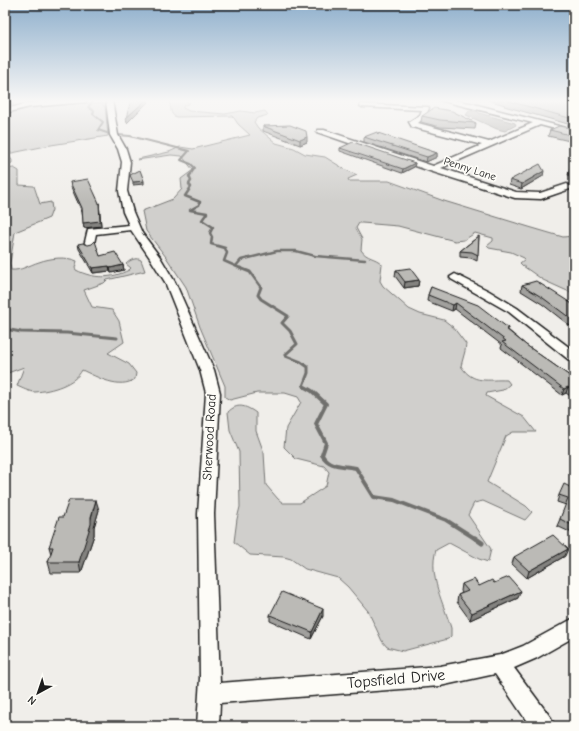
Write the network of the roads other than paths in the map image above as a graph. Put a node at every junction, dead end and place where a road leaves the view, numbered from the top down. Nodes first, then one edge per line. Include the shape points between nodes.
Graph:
1 (114, 134) edge
2 (327, 134) edge
3 (477, 134) edge
4 (515, 134) edge
5 (490, 145) junction
6 (434, 169) junction
7 (567, 187) dead end
8 (134, 227) junction
9 (89, 246) edge
10 (455, 277) dead end
11 (574, 357) edge
12 (574, 627) edge
13 (500, 664) junction
14 (210, 694) junction
15 (208, 726) edge
16 (544, 726) edge

1 - 8 street, Sherwood Road via 125,158 124,197
2 - 6 street, Penny Lane
3 - 5 street via 471,139
4 - 5 street
5 - 6 street
6 - 7 street, Penny Lane via 522,196 541,196
8 - 9 street via 91,231
8 - 14 street, Sherwood Road via 168,278 207,370 213,393 206,514
10 - 11 street via 513,310
12 - 13 street, Topsfield Drive via 530,652
13 - 14 street, Topsfield Drive via 440,676
13 - 16 street
14 - 15 street, Sherwood Road

